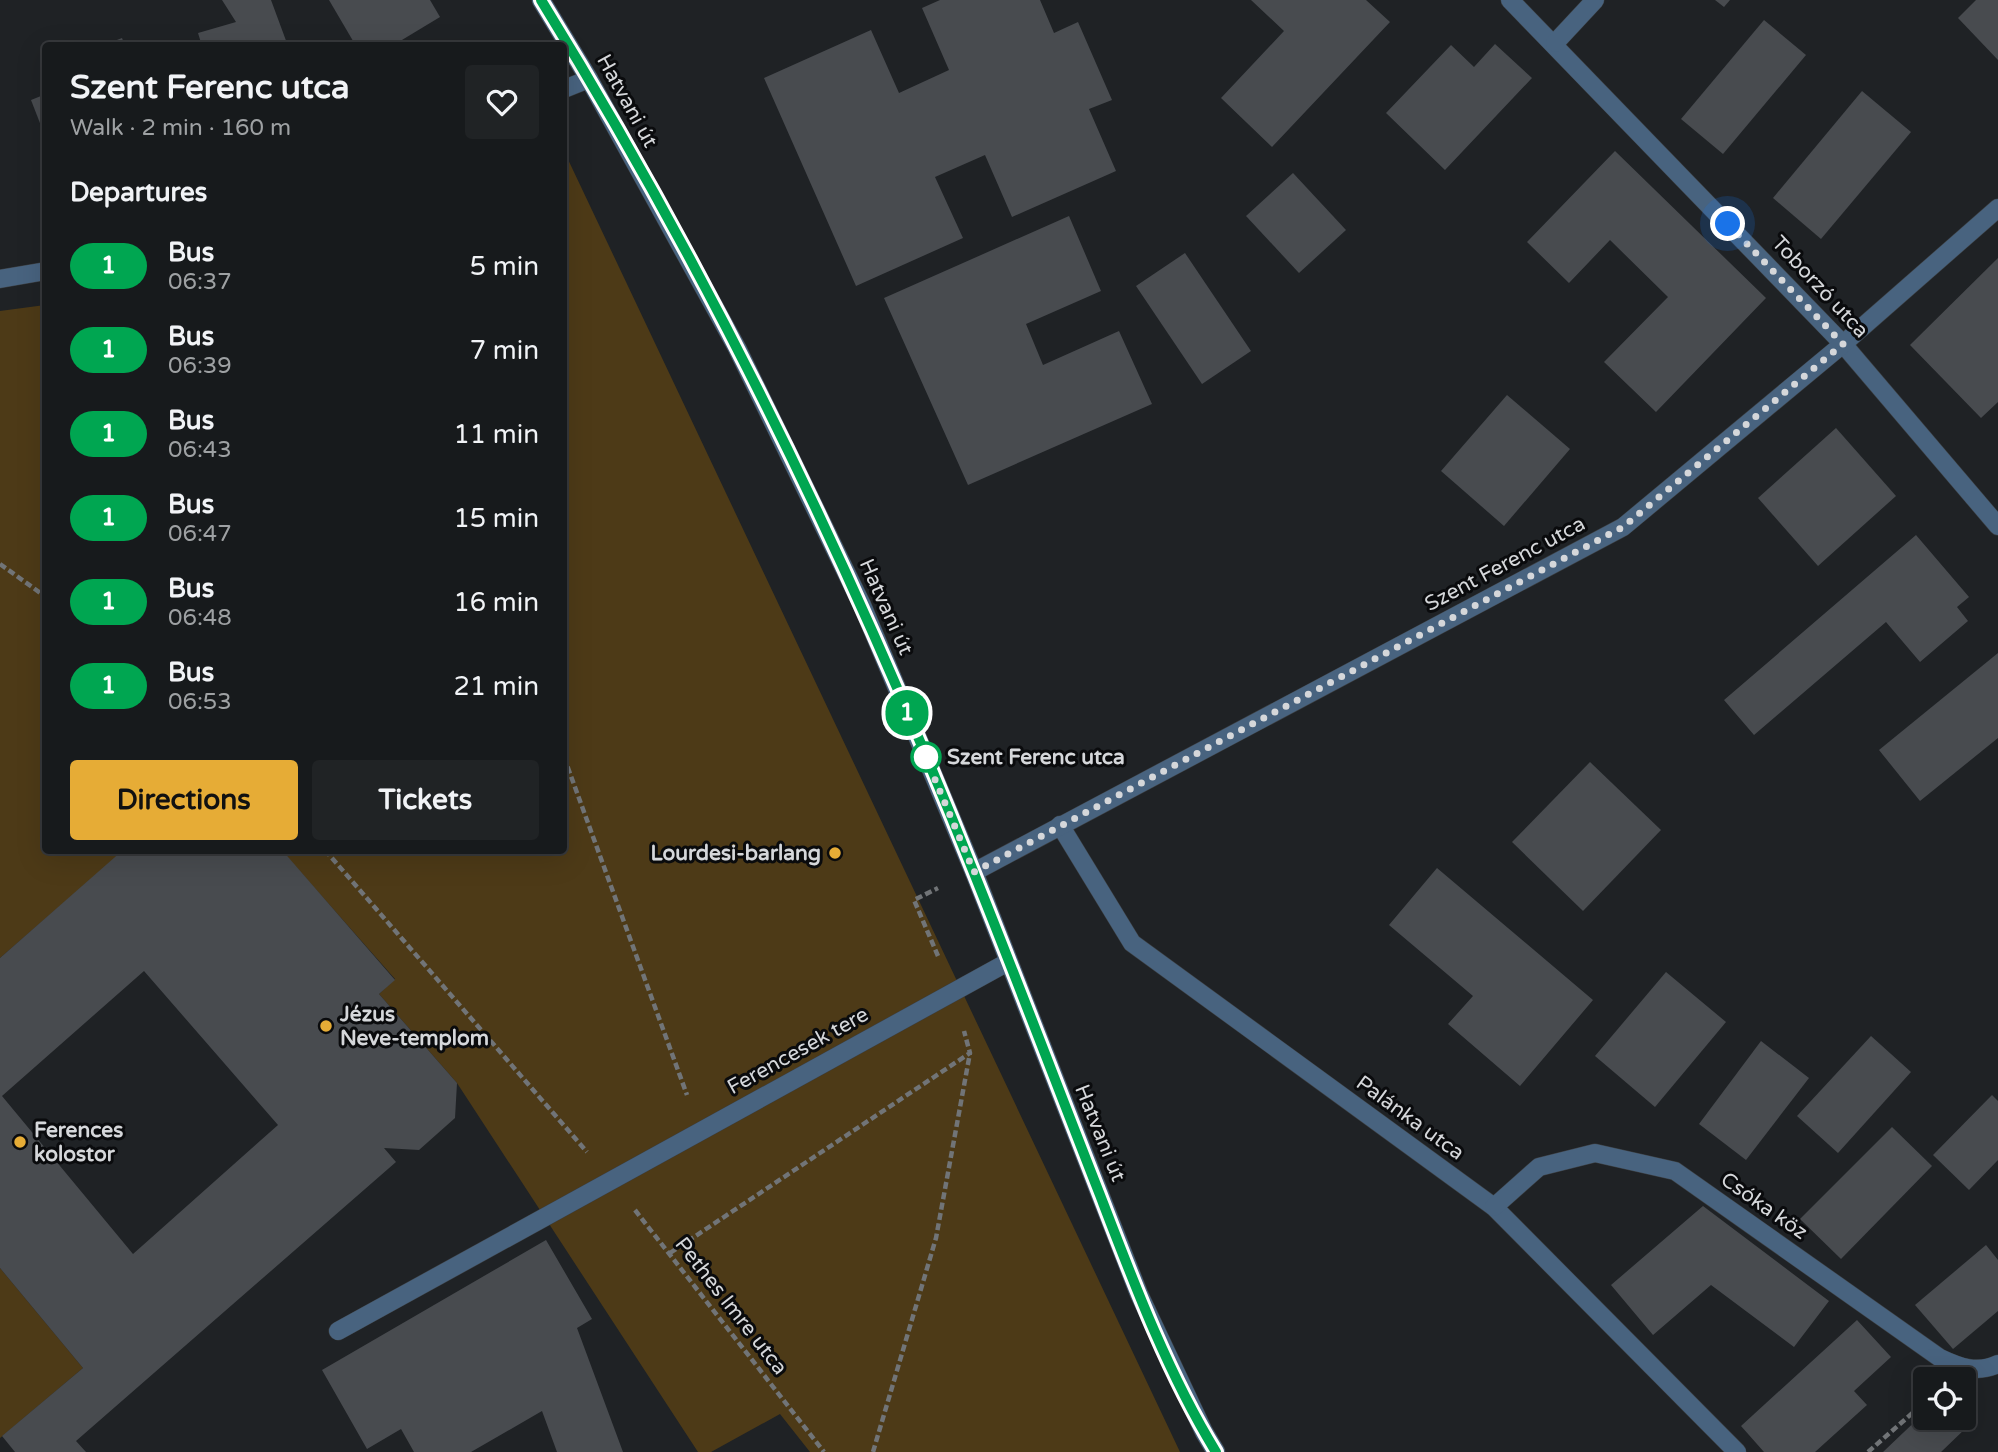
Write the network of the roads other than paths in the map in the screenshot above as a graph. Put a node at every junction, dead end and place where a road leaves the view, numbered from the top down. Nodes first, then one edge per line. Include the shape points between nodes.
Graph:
1 (541, 0) edge
2 (1510, 0) edge
3 (1595, 0) edge
4 (567, 42) edge
5 (567, 43) edge
6 (1555, 43) junction
7 (589, 79) junction
8 (567, 88) edge
9 (1998, 208) edge
10 (42, 272) edge
11 (0, 279) edge
12 (1843, 344) junction
13 (1998, 526) edge
14 (1060, 825) junction
15 (974, 872) junction
16 (1007, 962) junction
17 (1494, 1207) junction
18 (338, 1331) dead end
19 (1998, 1364) edge
20 (1216, 1452) edge
21 (1737, 1452) edge

1 - 4 street, Hatvani út
2 - 6 street, Toborzó utca
3 - 6 street
5 - 7 street, Hatvani út
6 - 12 street, Toborzó utca
7 - 8 street
7 - 15 street, Hatvani út via 737,348 862,605
9 - 12 street, Szent Ferenc utca
10 - 11 street
12 - 13 street, Toborzó utca
12 - 14 street, Szent Ferenc utca via 1623,527
14 - 15 street, Szent Ferenc utca
14 - 17 street, Palánka utca via 1132,943
15 - 16 street, Hatvani út
16 - 18 street, Ferencesek tere
16 - 20 street, Hatvani út via 1139,1294
17 - 19 street, Csóka köz via 1539,1167 1595,1153 1675,1171 1940,1358 1962,1369
17 - 21 street, Palánka utca

